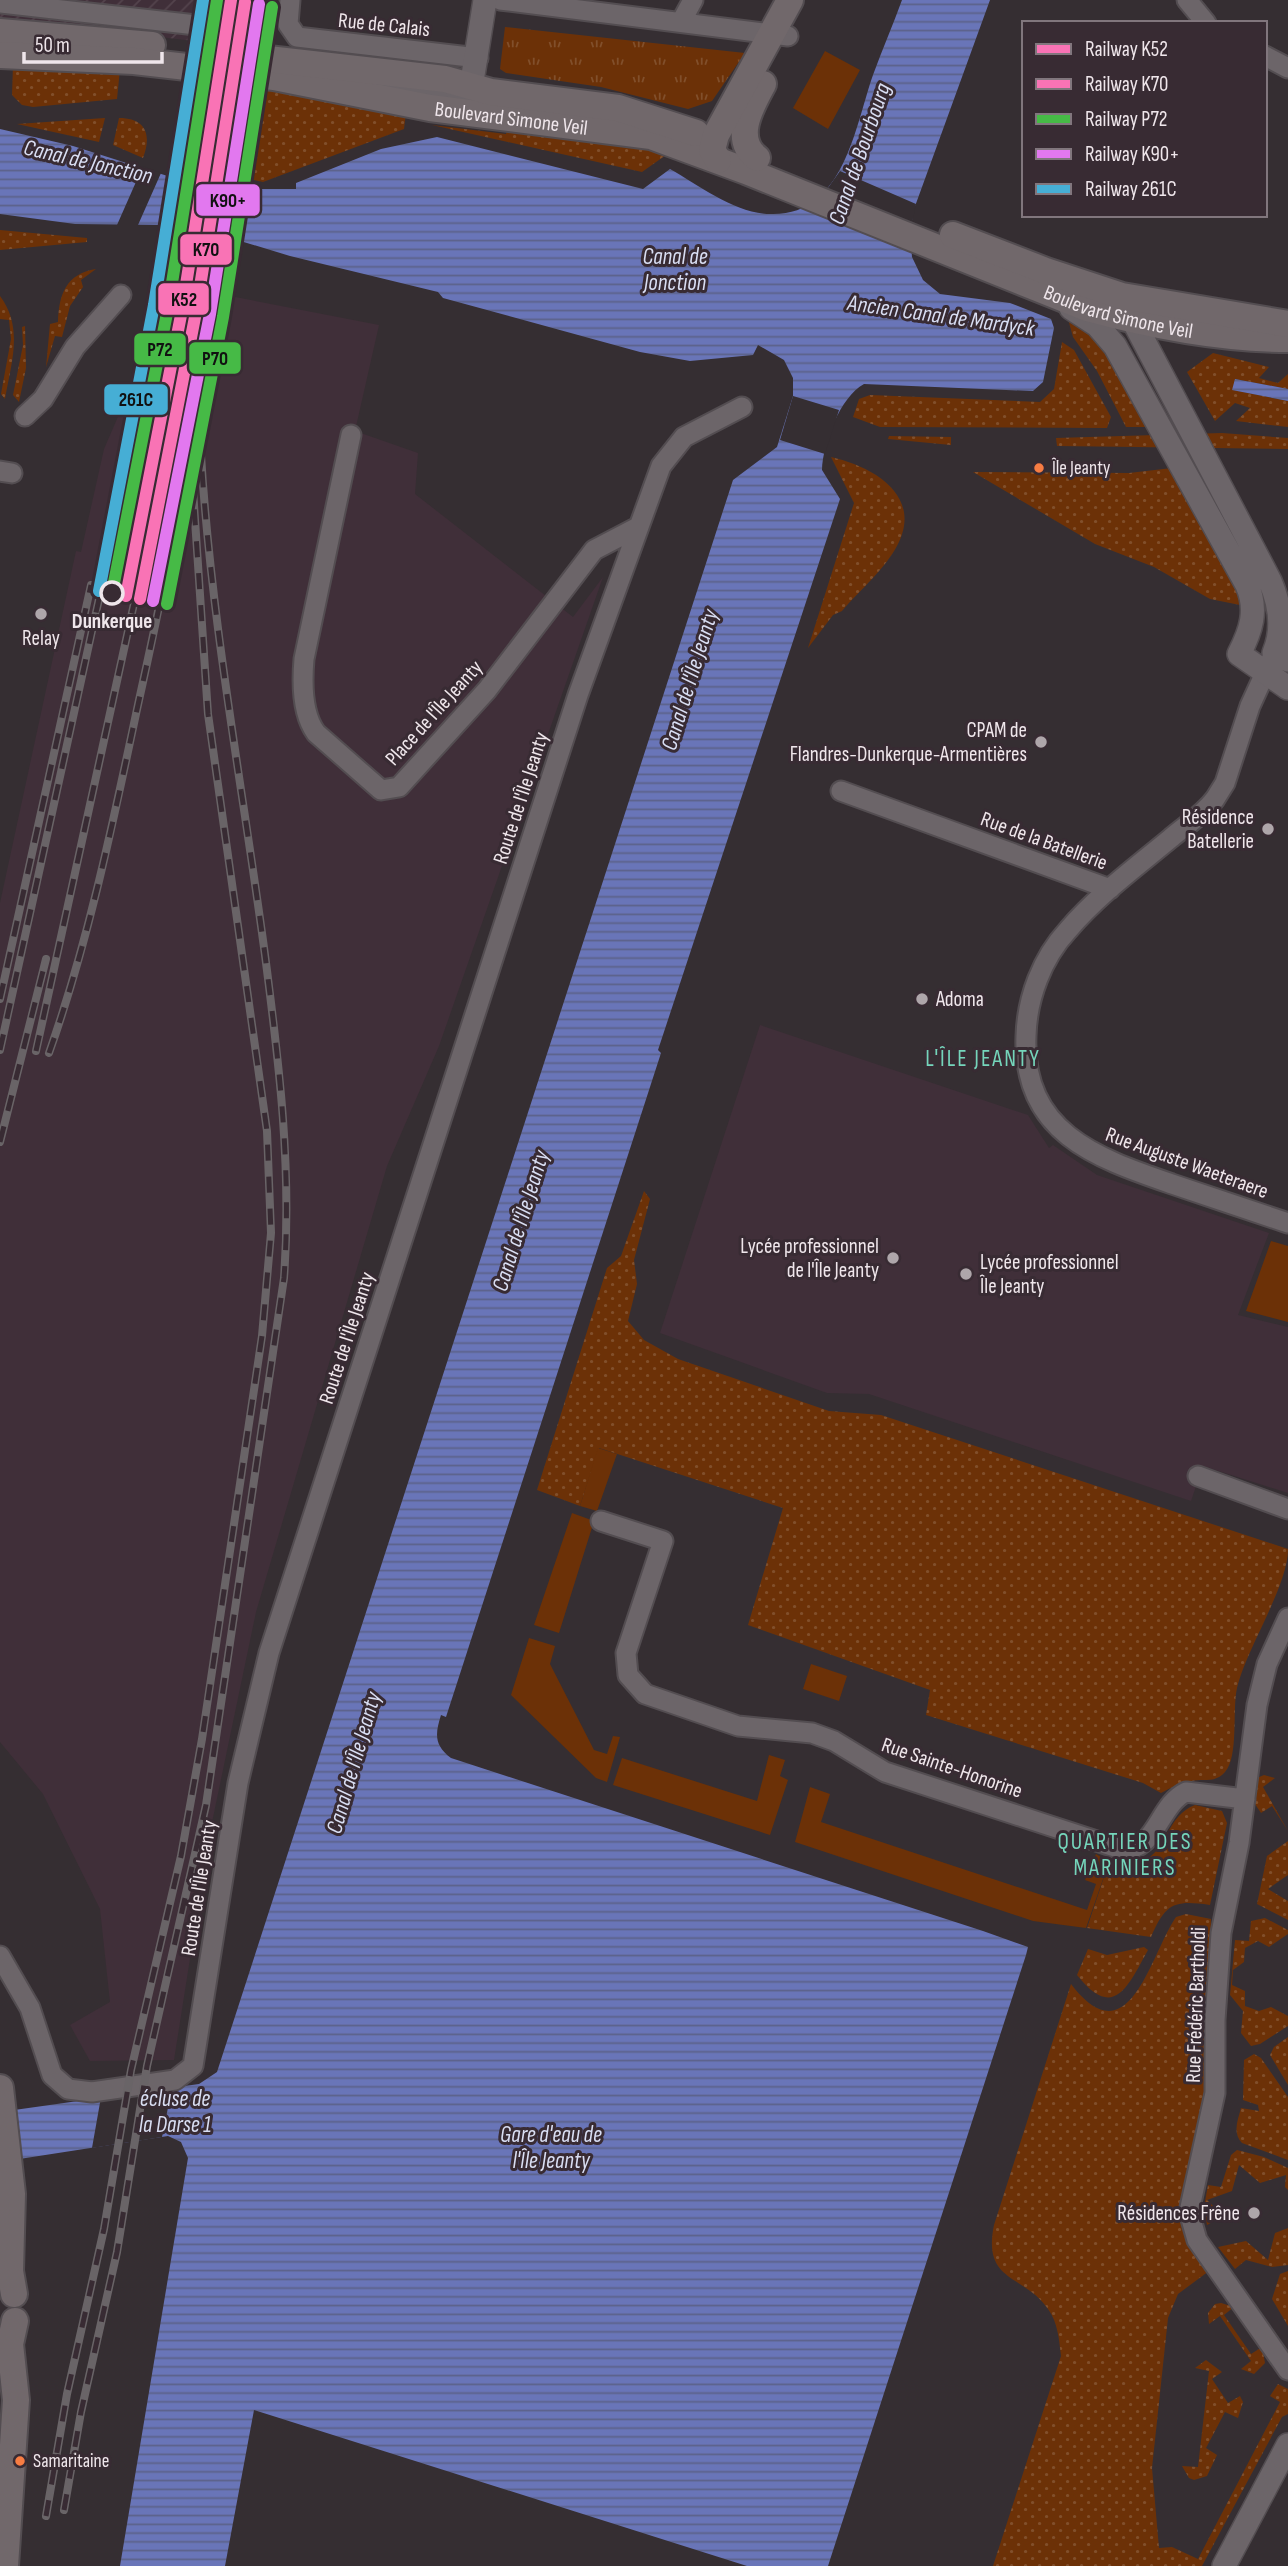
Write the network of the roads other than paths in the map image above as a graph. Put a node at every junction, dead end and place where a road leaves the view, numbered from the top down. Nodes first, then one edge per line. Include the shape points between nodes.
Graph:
1 (290, 0) edge
2 (485, 0) edge
3 (500, 0) edge
4 (693, 0) edge
5 (790, 0) edge
6 (806, 0) edge
7 (1187, 0) edge
8 (0, 3) edge
9 (1204, 21) edge
10 (681, 22) junction
11 (205, 26) dead end
12 (0, 32) edge
13 (780, 35) junction
14 (0, 55) edge
15 (1267, 57) edge
16 (478, 58) junction
17 (1288, 68) edge
18 (274, 77) junction
19 (474, 87) junction
20 (716, 150) junction
21 (752, 164) junction
22 (956, 246) junction
23 (1041, 291) junction
24 (1111, 293) junction
25 (121, 295) dead end
26 (1133, 320) junction
27 (1288, 324) edge
28 (1216, 336) junction
29 (1288, 339) edge
30 (1288, 352) edge
31 (742, 407) dead end
32 (26, 416) dead end
33 (351, 435) dead end
34 (638, 527) junction
35 (1276, 662) edge
36 (1288, 688) edge
37 (841, 791) dead end
38 (1110, 889) junction
39 (1288, 1223) edge
40 (1198, 1476) dead end
41 (1288, 1508) edge
42 (601, 1521) dead end
43 (1288, 1619) edge
44 (1245, 1799) junction
45 (0, 1955) edge
46 (1, 2095) edge
47 (7, 2287) edge
48 (7, 2329) edge
49 (1288, 2370) edge
50 (1286, 2453) edge
51 (5, 2566) edge
52 (1224, 2566) edge

1 - 16 street, Rue de Calais via 289,28 297,37
2 - 16 street
3 - 10 street
4 - 10 street
5 - 13 main road
6 - 13 main road
7 - 9 street
8 - 11 street
10 - 13 street
12 - 19 main road, Boulevard Simone Veil via 445,79
13 - 20 main road
13 - 21 main road via 746,126
14 - 18 main road, Boulevard Simone Veil via 127,60
15 - 17 street
16 - 19 street
18 - 19 street, Boulevard Simone Veil via 464,96
18 - 20 main road, Boulevard Simone Veil via 430,108 626,131
19 - 20 main road, Boulevard Simone Veil via 626,110
20 - 21 main road, Boulevard Simone Veil
21 - 22 main road, Boulevard Simone Veil
22 - 23 main road, Boulevard Simone Veil
22 - 24 main road, Boulevard Simone Veil
23 - 26 main road, Boulevard Simone Veil
23 - 35 street via 1103,330 1120,355 1252,595 1252,621 1239,654
24 - 26 street
24 - 27 main road, Boulevard Simone Veil
25 - 32 street via 75,346 43,399
26 - 28 main road, Boulevard Simone Veil
26 - 35 street via 1276,595 1280,625
28 - 29 main road
28 - 30 street, Boulevard Simone Veil
31 - 34 street, Route de l'Île Jeanty via 674,446 655,478
33 - 34 street, Place de l'Île Jeanty via 304,659 303,687 309,722 316,733 382,790 399,787 480,698 594,550
34 - 45 street, Route de l'Île Jeanty via 578,695 269,1653 238,1783 193,2066 175,2080 92,2092 68,2089 52,2075 30,2008
35 - 36 street
35 - 38 street, Rue de la Batellerie via 1250,706 1225,783 1215,799
37 - 38 street, Rue de la Batellerie
38 - 39 street, Rue Auguste Waeteraere via 1059,941 1034,988 1026,1053 1037,1096 1070,1139 1095,1156
40 - 41 street
42 - 44 street, Rue Sainte-Honorine via 663,1541 626,1653 628,1675 645,1693 738,1726 812,1733 885,1772 1121,1849 1135,1849 1146,1842 1167,1808 1186,1792
43 - 44 street, Rue Frédéric Bartholdi via 1259,1691
44 - 49 street, Rue Frédéric Bartholdi via 1221,1933 1215,2093 1190,2219 1197,2240
46 - 47 main road via 11,2177
47 - 48 main road via 18,2309
48 - 51 main road via 16,2400
50 - 52 street

